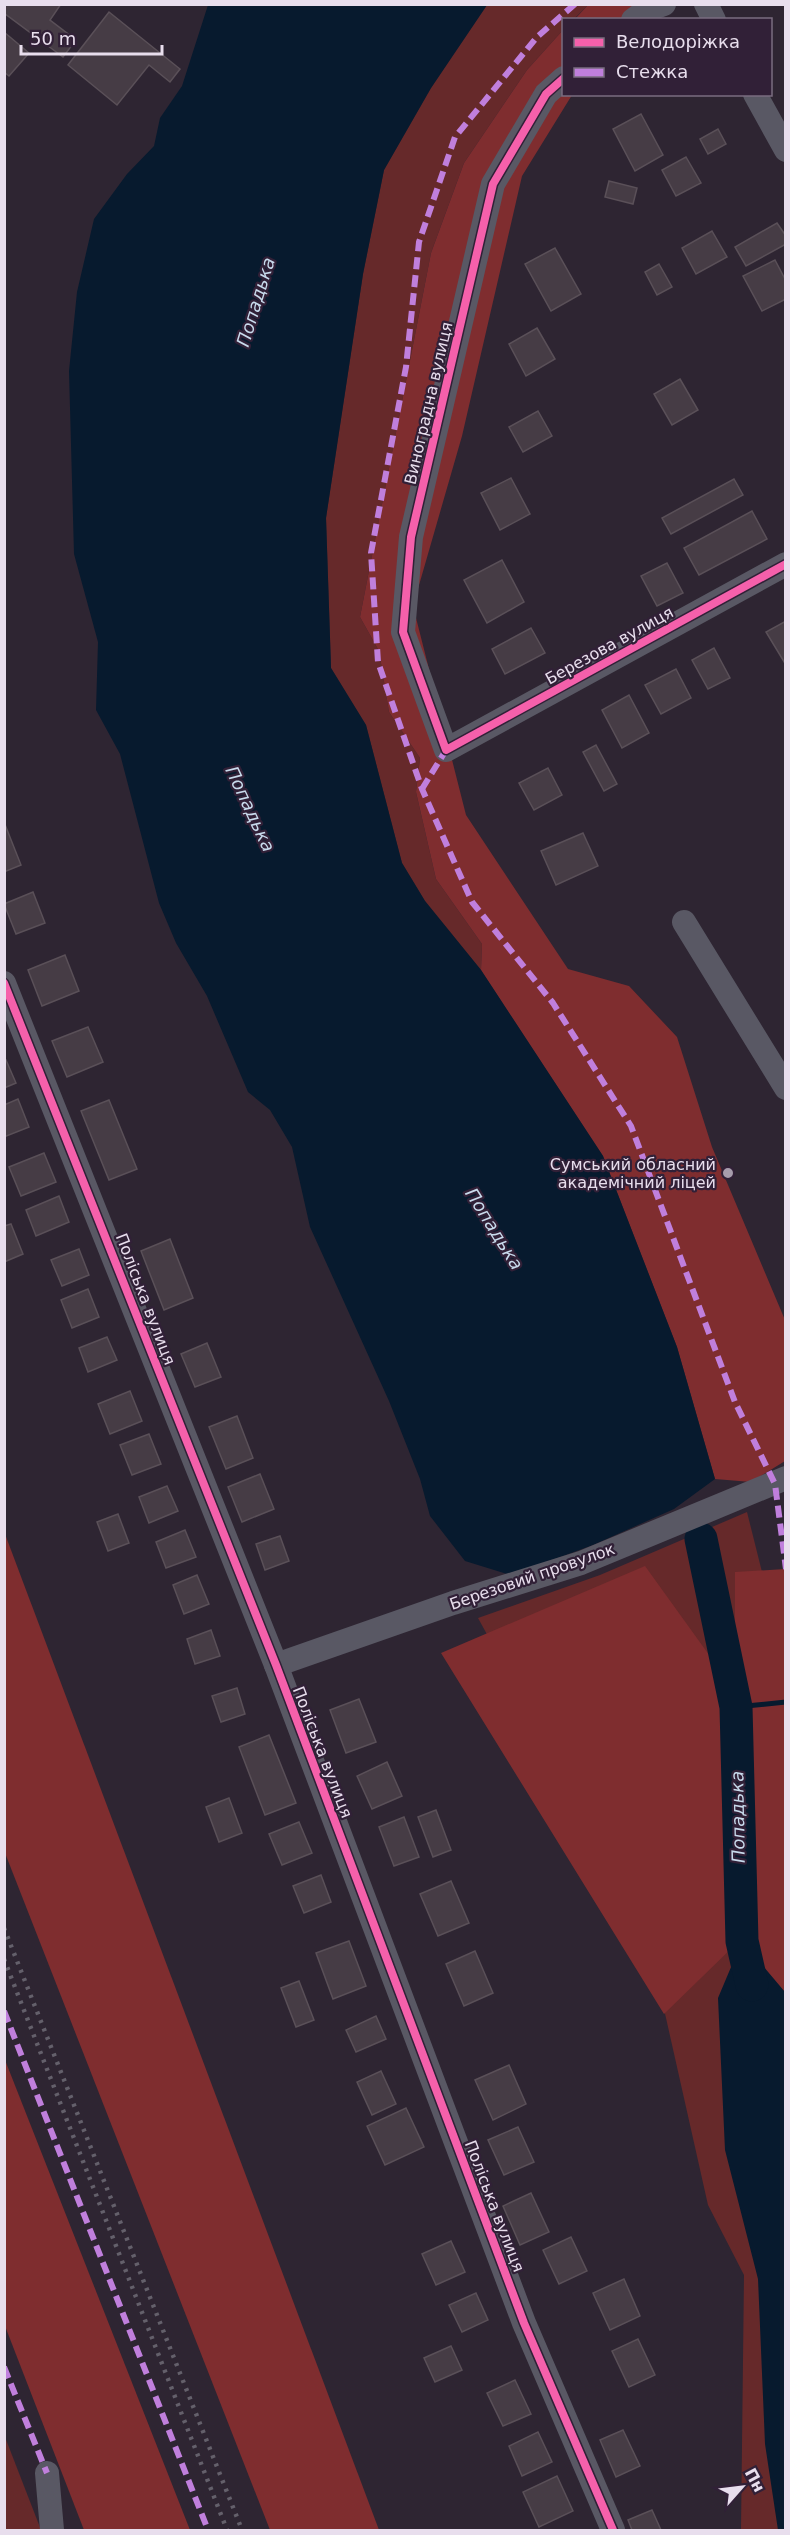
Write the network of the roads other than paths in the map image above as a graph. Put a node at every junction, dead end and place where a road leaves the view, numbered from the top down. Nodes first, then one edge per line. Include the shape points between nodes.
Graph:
1 (664, 4) edge
2 (706, 4) edge
3 (636, 18) edge
4 (713, 18) edge
5 (562, 80) edge
6 (756, 96) edge
7 (786, 150) edge
8 (786, 564) edge
9 (446, 750) joint
10 (684, 922) dead end
11 (4, 983) edge
12 (786, 1088) edge
13 (786, 1478) edge
14 (276, 1665) junction
15 (47, 2473) dead end
16 (52, 2530) edge
17 (613, 2530) edge

1 - 3 street
2 - 4 street
5 - 9 street, Виноградна вулиця via 546,94 493,184 411,537 404,632
6 - 7 street
8 - 9 street, Березова вулиця
10 - 12 street
11 - 14 street, Поліська вулиця
13 - 14 street, Березовий провулок via 581,1563
14 - 17 street, Поліська вулиця via 524,2323
15 - 16 street

